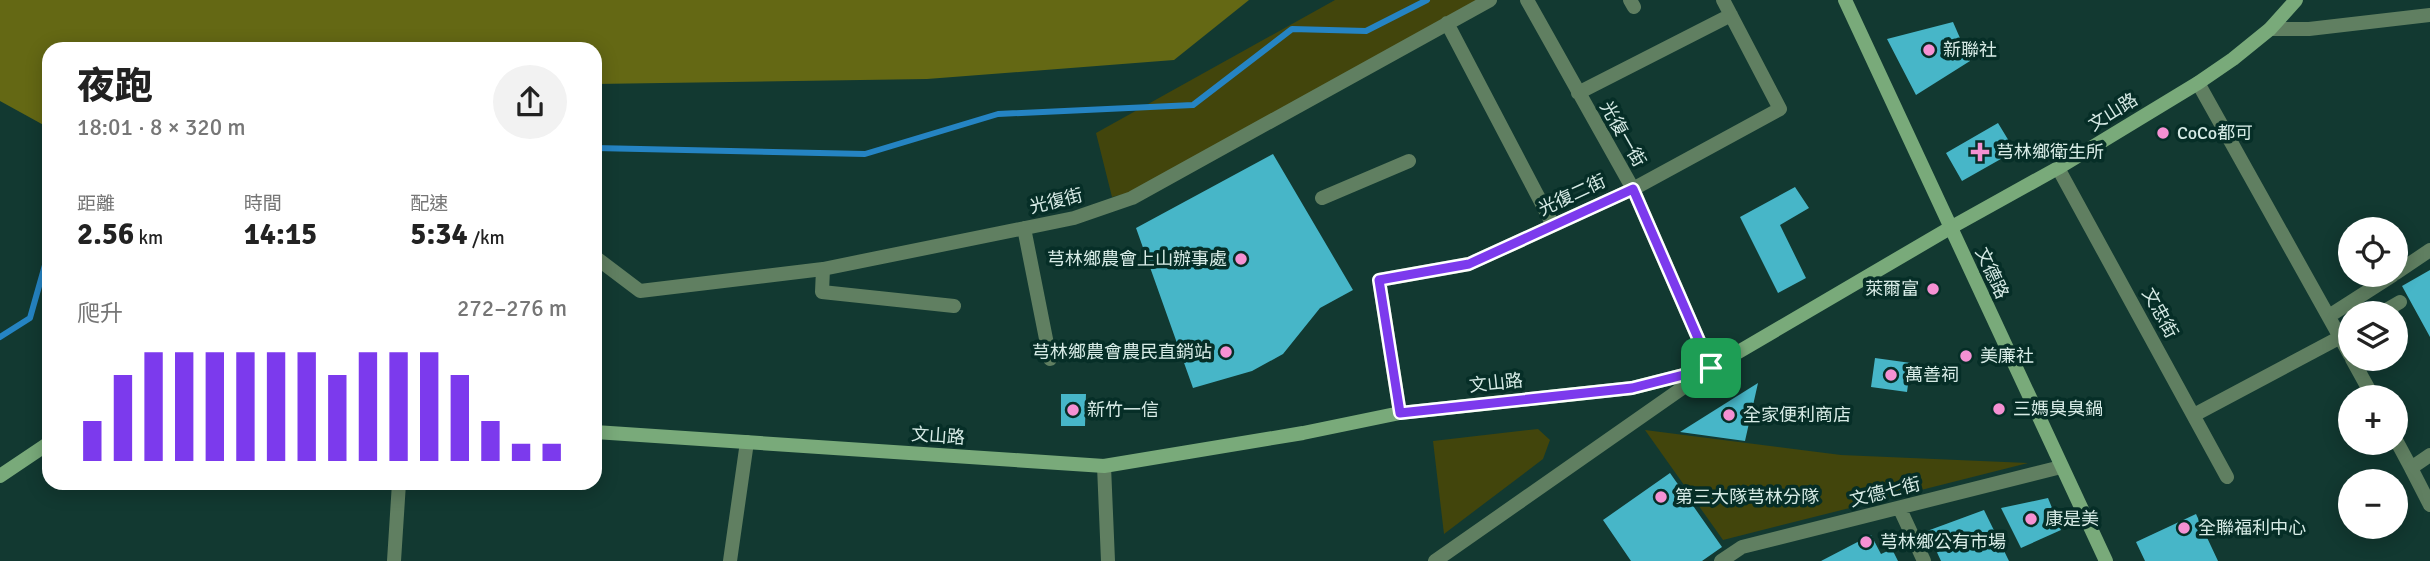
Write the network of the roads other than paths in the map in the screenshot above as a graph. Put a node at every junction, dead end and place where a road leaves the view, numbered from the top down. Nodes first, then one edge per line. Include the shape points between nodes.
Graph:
1 (1490, 0) edge
2 (1527, 0) edge
3 (1723, 0) edge
4 (1845, 0) edge
5 (2296, 0) edge
6 (1731, 15) junction
7 (2430, 15) edge
8 (1447, 23) junction
9 (2270, 29) junction
10 (2198, 83) junction
11 (1578, 93) junction
12 (1409, 161) dead end
13 (2058, 169) junction
14 (1633, 189) junction
15 (1322, 198) dead end
16 (1553, 225) junction
17 (1024, 228) junction
18 (1950, 228) junction
19 (2430, 250) edge
20 (602, 262) edge
21 (2408, 265) edge
22 (823, 269) junction
23 (2374, 287) edge
24 (954, 306) dead end
25 (2329, 316) junction
26 (2338, 327) edge
27 (2338, 339) edge
28 (1050, 359) dead end
29 (1711, 368) junction
30 (1400, 413) junction
31 (2194, 415) junction
32 (602, 432) edge
33 (747, 442) junction
34 (42, 448) edge
35 (2404, 455) edge
36 (2430, 455) edge
37 (1104, 466) junction
38 (2061, 467) junction
39 (2411, 468) junction
40 (0, 477) edge
41 (2227, 477) dead end
42 (399, 490) edge
43 (2430, 505) edge
44 (1900, 509) junction
45 (1742, 547) junction
46 (394, 561) edge
47 (730, 561) edge
48 (1108, 561) edge
49 (1435, 561) edge
50 (1721, 561) edge
51 (1748, 561) edge
52 (1924, 561) edge
53 (2106, 561) edge

1 - 8 street, 光復街
2 - 11 street, 光復一街
3 - 6 street, 光復二街
4 - 18 main road, 文德路
5 - 9 main road, 文山路
6 - 11 street
6 - 14 street, 光復二街 via 1780,109
7 - 9 street
8 - 16 street
8 - 17 street, 光復街 via 1132,198 1074,218
9 - 10 main road, 文山路
10 - 13 main road, 文山路
10 - 25 street
11 - 14 street, 光復一街
12 - 15 street
13 - 18 main road, 文山路
13 - 31 street, 文忠街
14 - 16 street, 光復二街
14 - 29 street, 光復一街
16 - 30 street, 光復二街 via 1469,264 1379,280
17 - 22 street, 光復街
17 - 28 street
18 - 29 main road, 文山路
18 - 38 main road, 文德路
19 - 21 street
20 - 22 street, 光復街 via 640,291
22 - 24 street via 822,292
23 - 25 street
25 - 26 street
27 - 31 street
29 - 30 main road, 文山路 via 1632,388
29 - 49 street
30 - 37 main road, 文山路
31 - 41 street, 文忠街
32 - 33 main road, 文山路
33 - 37 main road, 文山路
33 - 47 street
34 - 40 main road
35 - 39 street
36 - 39 street
37 - 48 street
38 - 44 street, 文德七街
38 - 53 main road, 文德路
39 - 43 street
42 - 46 street
44 - 45 street, 文德七街
44 - 52 street
45 - 50 street, 文德七街
45 - 51 street

